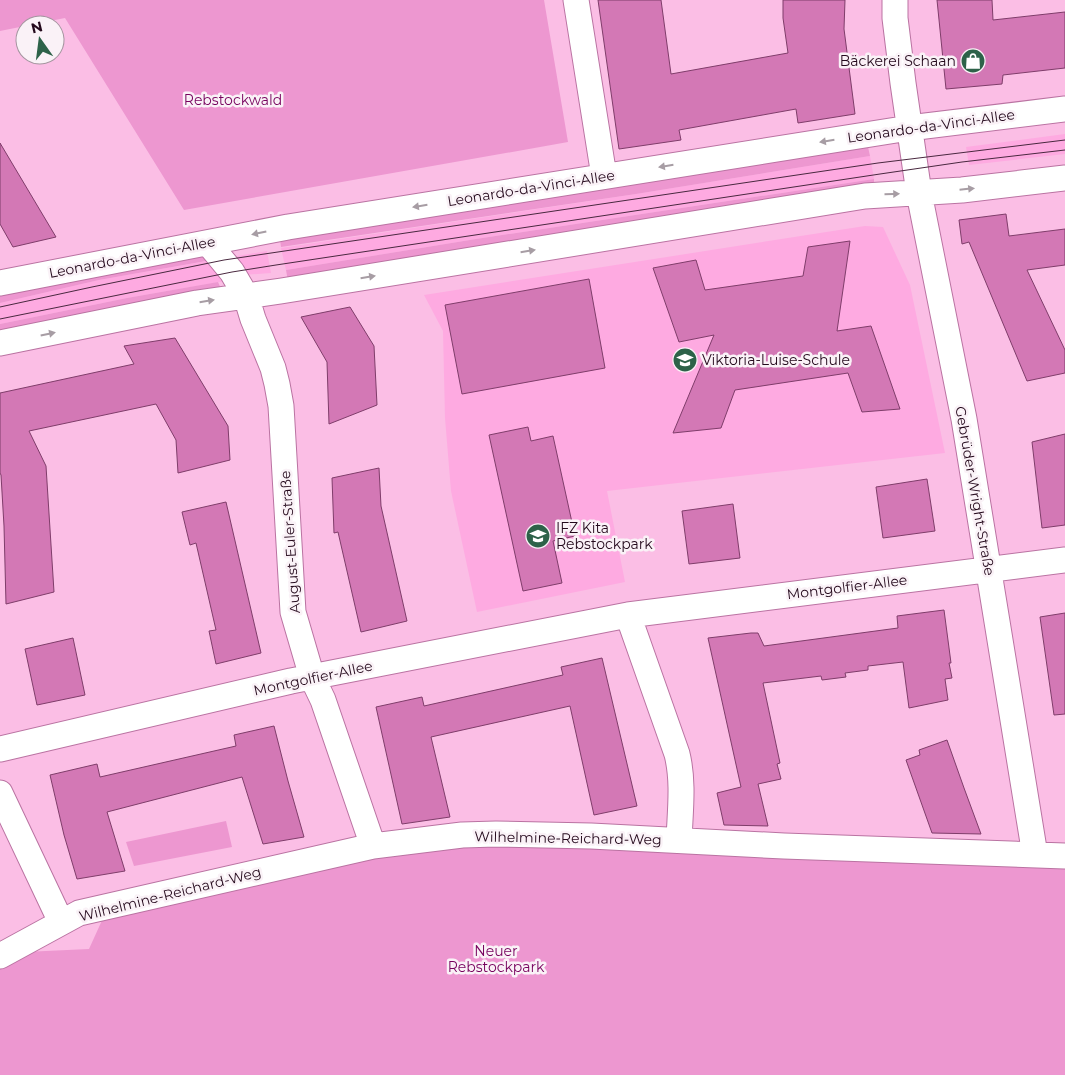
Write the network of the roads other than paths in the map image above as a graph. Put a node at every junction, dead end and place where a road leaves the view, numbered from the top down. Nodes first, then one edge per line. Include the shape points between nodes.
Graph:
1 (576, 0) edge
2 (895, 0) edge
3 (1065, 109) edge
4 (910, 128) junction
5 (604, 176) junction
6 (1065, 178) edge
7 (919, 194) junction
8 (208, 243) junction
9 (0, 283) edge
10 (246, 296) junction
11 (0, 343) edge
12 (1065, 560) edge
13 (989, 569) junction
14 (628, 615) junction
15 (312, 677) junction
16 (0, 748) edge
17 (0, 793) edge
18 (679, 840) junction
19 (373, 846) junction
20 (1035, 855) junction
21 (1065, 856) edge
22 (61, 922) junction
23 (0, 956) edge

1 - 5 street
2 - 4 street, Gebrüder-Wright-Straße
3 - 4 street, Leonardo-da-Vinci-Allee
4 -> 5 street, Leonardo-da-Vinci-Allee
4 - 7 street, Gebrüder-Wright-Straße
5 -> 8 street, Leonardo-da-Vinci-Allee
7 -> 6 street
10 -> 7 street via 865,196
7 - 13 street, Gebrüder-Wright-Straße via 964,420
8 - 9 street, Leonardo-da-Vinci-Allee
8 - 10 street, August-Euler-Straße via 232,272
11 -> 10 street
10 - 15 street, August-Euler-Straße via 273,368 281,406 293,612
12 - 13 street, Montgolfier-Allee
13 - 14 street, Montgolfier-Allee
13 - 20 street, Gebrüder-Wright-Straße
14 - 15 street, Montgolfier-Allee
14 - 18 street via 680,764
15 - 16 street, Montgolfier-Allee
15 - 19 street, August-Euler-Straße via 323,700
17 - 22 street
18 - 19 street, Wilhelmine-Reichard-Weg via 496,834
18 - 20 street, Wilhelmine-Reichard-Weg
19 - 22 street, Wilhelmine-Reichard-Weg via 79,913
20 - 21 street, Wilhelmine-Reichard-Weg
22 - 23 street, Wilhelmine-Reichard-Weg

